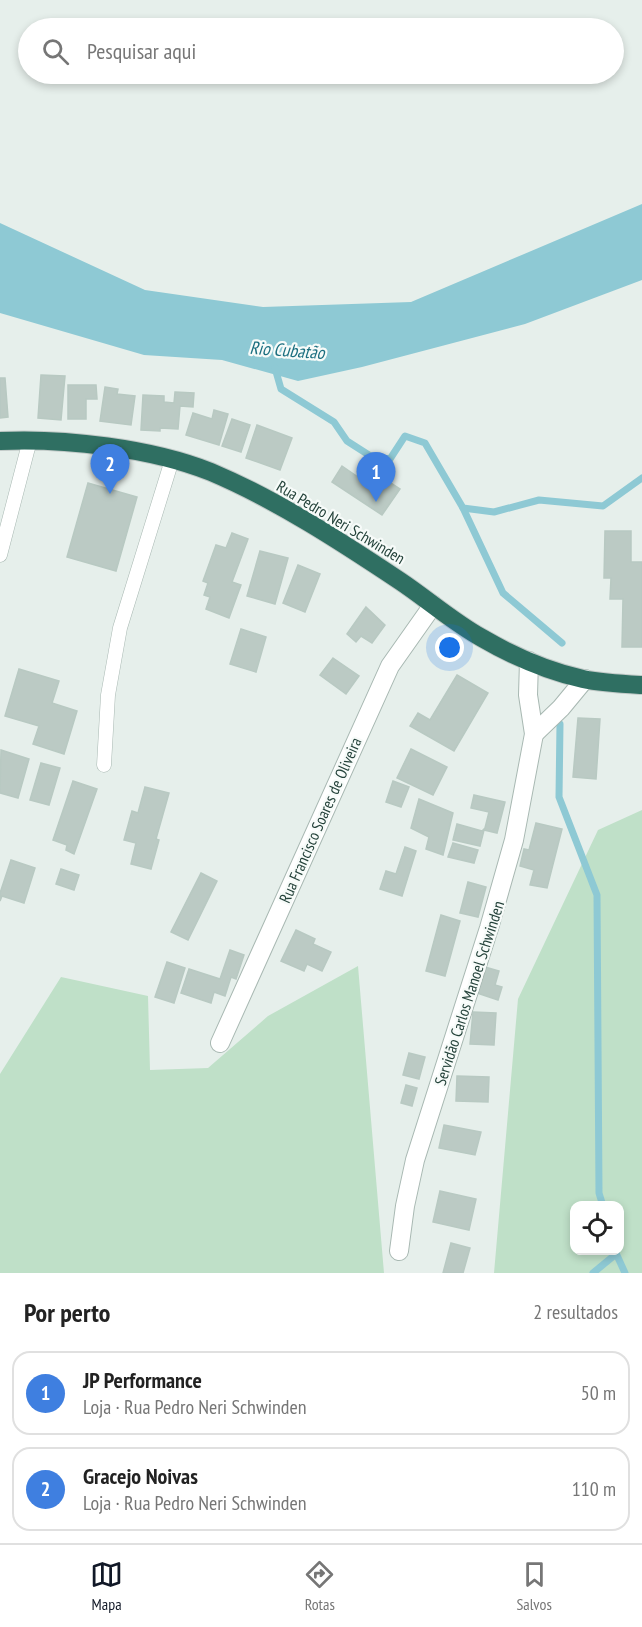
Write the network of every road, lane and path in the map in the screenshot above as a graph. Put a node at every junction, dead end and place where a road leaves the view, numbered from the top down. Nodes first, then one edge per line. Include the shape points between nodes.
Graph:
1 (30, 440) junction
2 (1, 441) edge
3 (172, 460) junction
4 (0, 555) edge
5 (434, 604) junction
6 (529, 661) junction
7 (585, 680) junction
8 (642, 685) edge
9 (534, 734) junction
10 (104, 765) dead end
11 (220, 1043) dead end
12 (399, 1251) dead end

1 - 2 highway, Rua Pedro Neri Schwinden
1 - 3 highway, Rua Pedro Neri Schwinden via 95,446
1 - 4 lane
3 - 5 highway, Rua Pedro Neri Schwinden via 209,471 296,515
3 - 10 lane via 120,628 108,696
5 - 6 highway, Rua Pedro Neri Schwinden via 481,638
5 - 11 street, Rua Francisco Soares de Oliveira via 390,666
6 - 7 highway, Rua Pedro Neri Schwinden
6 - 9 street, Servidão Carlos Manoel Schwinden via 528,695
7 - 8 highway, Rua Pedro Neri Schwinden
7 - 9 street
9 - 12 street, Servidão Carlos Manoel Schwinden via 503,883 413,1169

